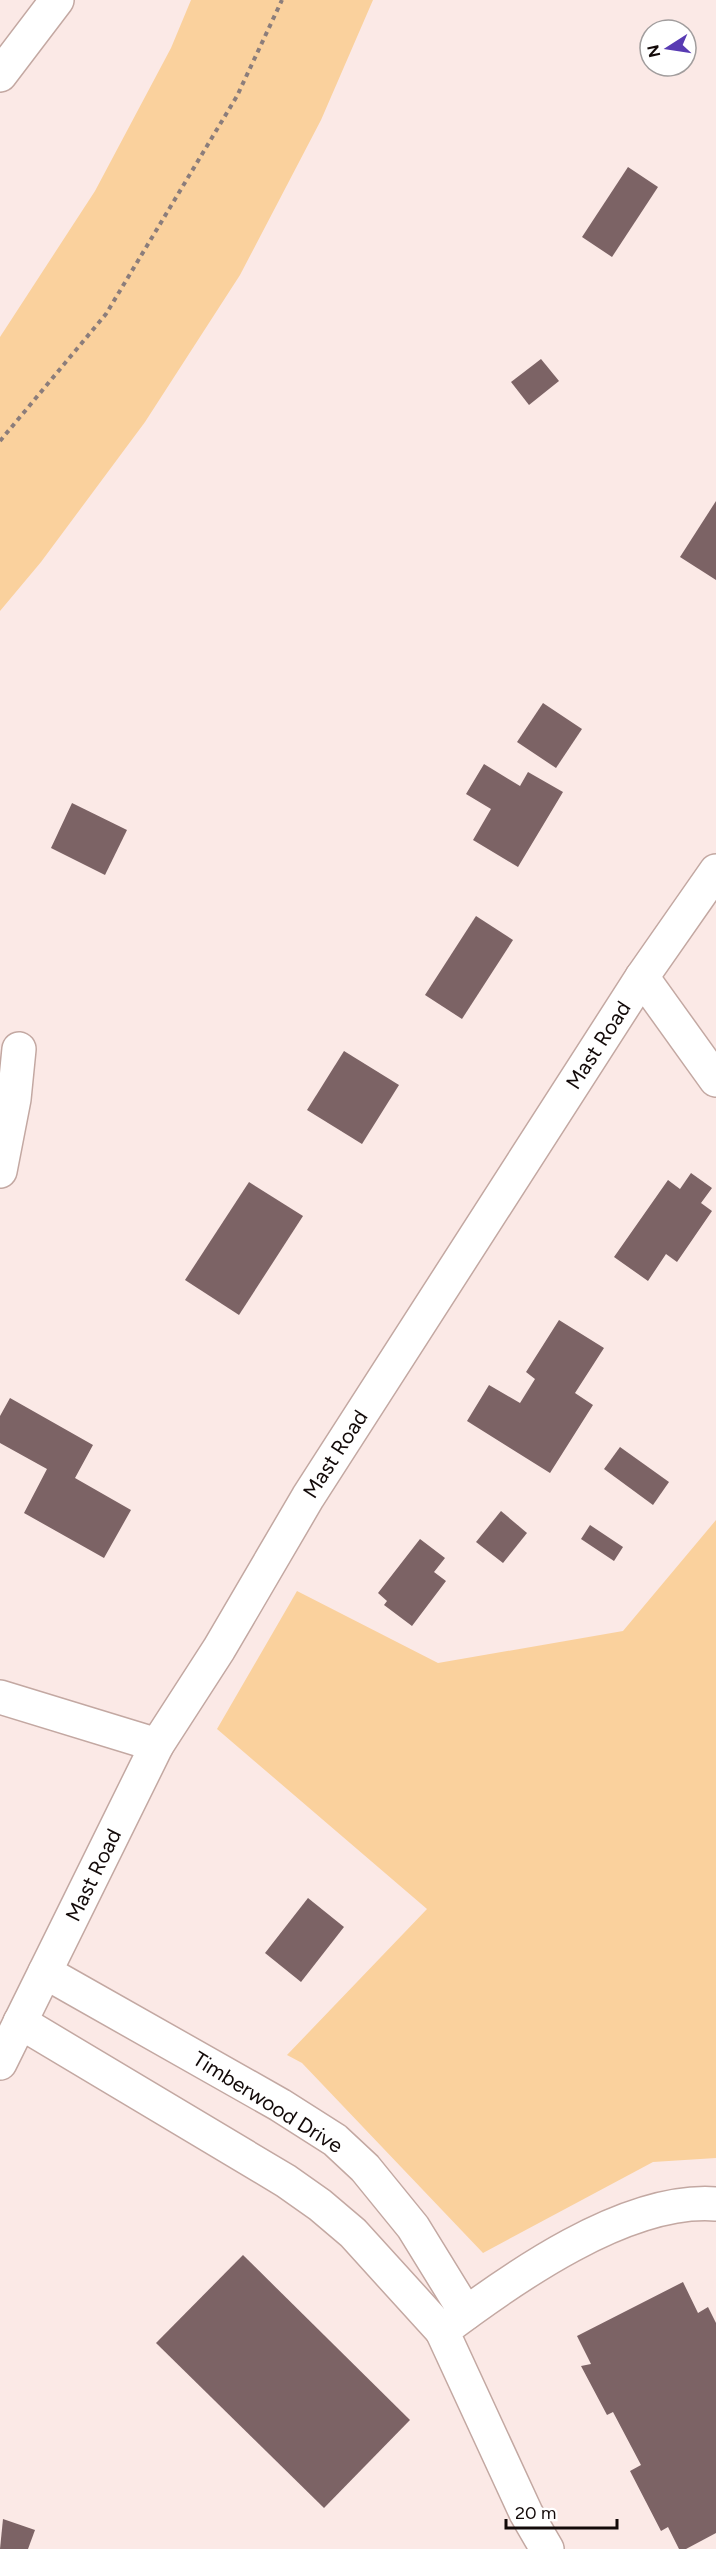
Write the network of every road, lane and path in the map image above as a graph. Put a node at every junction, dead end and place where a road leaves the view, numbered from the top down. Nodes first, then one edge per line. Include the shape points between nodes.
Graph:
1 (57, 0) edge
2 (282, 0) edge
3 (0, 75) edge
4 (0, 441) edge
5 (716, 871) edge
6 (642, 977) junction
7 (19, 1049) dead end
8 (716, 1080) edge
9 (0, 1171) edge
10 (0, 1697) edge
11 (158, 1745) junction
12 (45, 1972) junction
13 (20, 2022) junction
14 (0, 2063) edge
15 (716, 2204) edge
16 (454, 2322) junction
17 (547, 2549) edge

1 - 3 street
2 - 4 path via 237,96 106,314
5 - 6 street, Mast Road
6 - 8 street
6 - 11 street, Mast Road via 308,1497
7 - 9 street
10 - 11 street
11 - 12 street, Mast Road
12 - 13 street, Mast Road
12 - 16 street, Timberwood Drive via 250,2087 335,2140 365,2168 408,2220
13 - 14 street, Mast Road
13 - 16 street, Timberwood Drive via 286,2181 320,2205
15 - 16 street via 672,2207 601,2230 568,2247
16 - 17 street, Timberwood Drive via 526,2513

